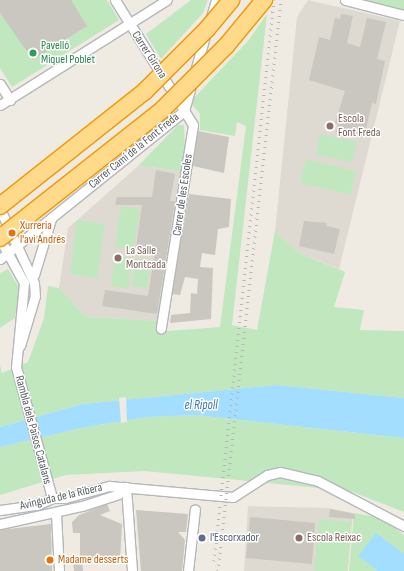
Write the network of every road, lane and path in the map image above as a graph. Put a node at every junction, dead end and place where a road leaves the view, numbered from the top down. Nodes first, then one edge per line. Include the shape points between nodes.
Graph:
1 (115, 0) edge
2 (167, 0) edge
3 (216, 0) edge
4 (232, 0) edge
5 (264, 0) edge
6 (345, 0) edge
7 (404, 15) edge
8 (129, 25) junction
9 (0, 84) edge
10 (10, 100) junction
11 (0, 105) edge
12 (184, 111) junction
13 (0, 206) edge
14 (0, 209) edge
15 (51, 218) junction
16 (0, 239) edge
17 (18, 245) junction
18 (38, 254) junction
19 (9, 256) junction
20 (24, 257) junction
21 (0, 259) edge
22 (34, 280) junction
23 (161, 328) dead end
24 (16, 365) junction
25 (124, 487) junction
26 (52, 498) junction
27 (195, 509) dead end
28 (0, 510) edge
29 (56, 514) junction
30 (0, 524) edge
31 (404, 526) edge
32 (60, 571) edge
33 (132, 571) edge
34 (188, 571) edge

1 - 8 street, Carrer Girona
2 - 8 street
3 - 12 street, Carrer Camí de la Font Freda
4 - 13 highway, bridge via 207,30 144,92
5 - 16 highway, bridge via 226,46 162,110
6 - 7 street
8 - 10 street
8 - 12 street, Carrer Girona
9 - 10 street
10 - 11 street
12 - 15 street, Carrer Camí de la Font Freda
12 - 23 street, Carrer de les Escoles via 193,125
14 - 17 street, Rambla dels Països Catalans
15 - 17 street, Carrer Camí de la Font Freda
15 - 18 street
16 - 19 street, Rambla dels Països Catalans
17 - 19 street, Carrer Camí de la Font Freda
17 - 20 street, Rambla dels Països Catalans
18 - 20 street
18 - 22 street
19 - 20 street
19 - 21 street, Carrer Camí de la Font Freda
19 - 24 street, Rambla dels Països Catalans via 24,283 26,295
20 - 22 street, Rambla dels Països Catalans
22 - 24 street, Rambla dels Països Catalans via 35,296
24 - 26 street, Rambla dels Països Catalans
25 - 26 street, Avinguda de la Ribera via 99,487 65,498
25 - 29 street, Avinguda de la Ribera via 118,494
25 - 31 street, Avinguda de la Ribera via 233,497 267,475 280,472 318,481 365,508
25 - 33 street
26 - 28 street, Avinguda de la Ribera via 37,505
27 - 34 street
29 - 30 street, Avinguda de la Ribera
29 - 32 street

